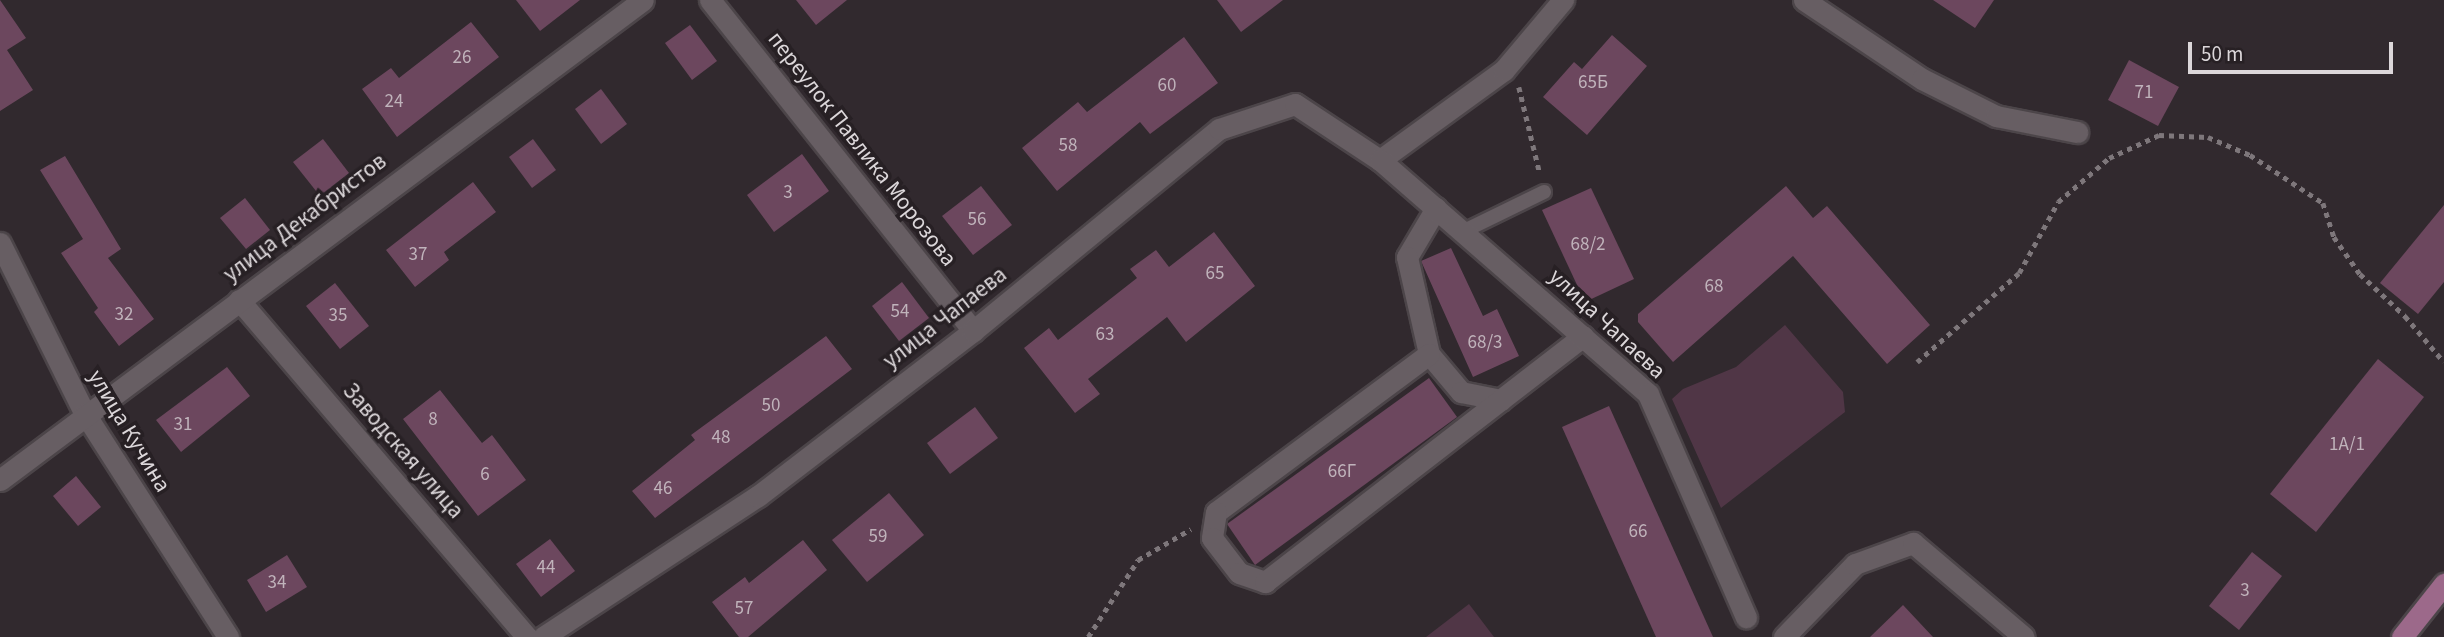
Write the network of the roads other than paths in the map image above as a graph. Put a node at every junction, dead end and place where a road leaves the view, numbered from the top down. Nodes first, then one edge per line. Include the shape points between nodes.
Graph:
1 (643, 0) edge
2 (710, 0) edge
3 (1563, 0) edge
4 (1804, 0) edge
5 (2077, 132) dead end
6 (1380, 160) junction
7 (1544, 192) road end
8 (1436, 208) junction
9 (1464, 231) junction
10 (0, 243) edge
11 (239, 300) junction
12 (972, 331) junction
13 (1583, 336) junction
14 (1429, 354) junction
15 (1501, 400) junction
16 (85, 414) junction
17 (0, 480) edge
18 (2444, 584) edge
19 (1746, 617) dead end
20 (228, 637) edge
21 (527, 637) edge
22 (543, 637) edge
23 (1784, 637) edge
24 (2024, 637) edge
25 (2402, 637) edge

1 - 11 street, улица Декабристов
2 - 12 street, переулок Павлика Морозова
3 - 6 street via 1504,70
4 - 5 street via 1922,79 1996,116
6 - 8 street, улица Чапаева
6 - 12 street, улица Чапаева via 1295,104 1219,130
7 - 9 lane
8 - 9 street, улица Чапаева
8 - 14 street via 1407,257
9 - 13 street, улица Чапаева
10 - 16 street, улица Кучина
11 - 16 street, улица Декабристов
11 - 21 street, Заводская улица
12 - 22 street, улица Чапаева via 758,496
13 - 15 street
13 - 19 street, улица Чапаева via 1648,394
14 - 15 street via 1461,392
14 - 15 street via 1216,512 1212,538 1239,573 1265,582
16 - 17 street, улица Декабристов
16 - 20 street, улица Кучина
18 - 25 main road
23 - 24 street via 1855,564 1913,543

